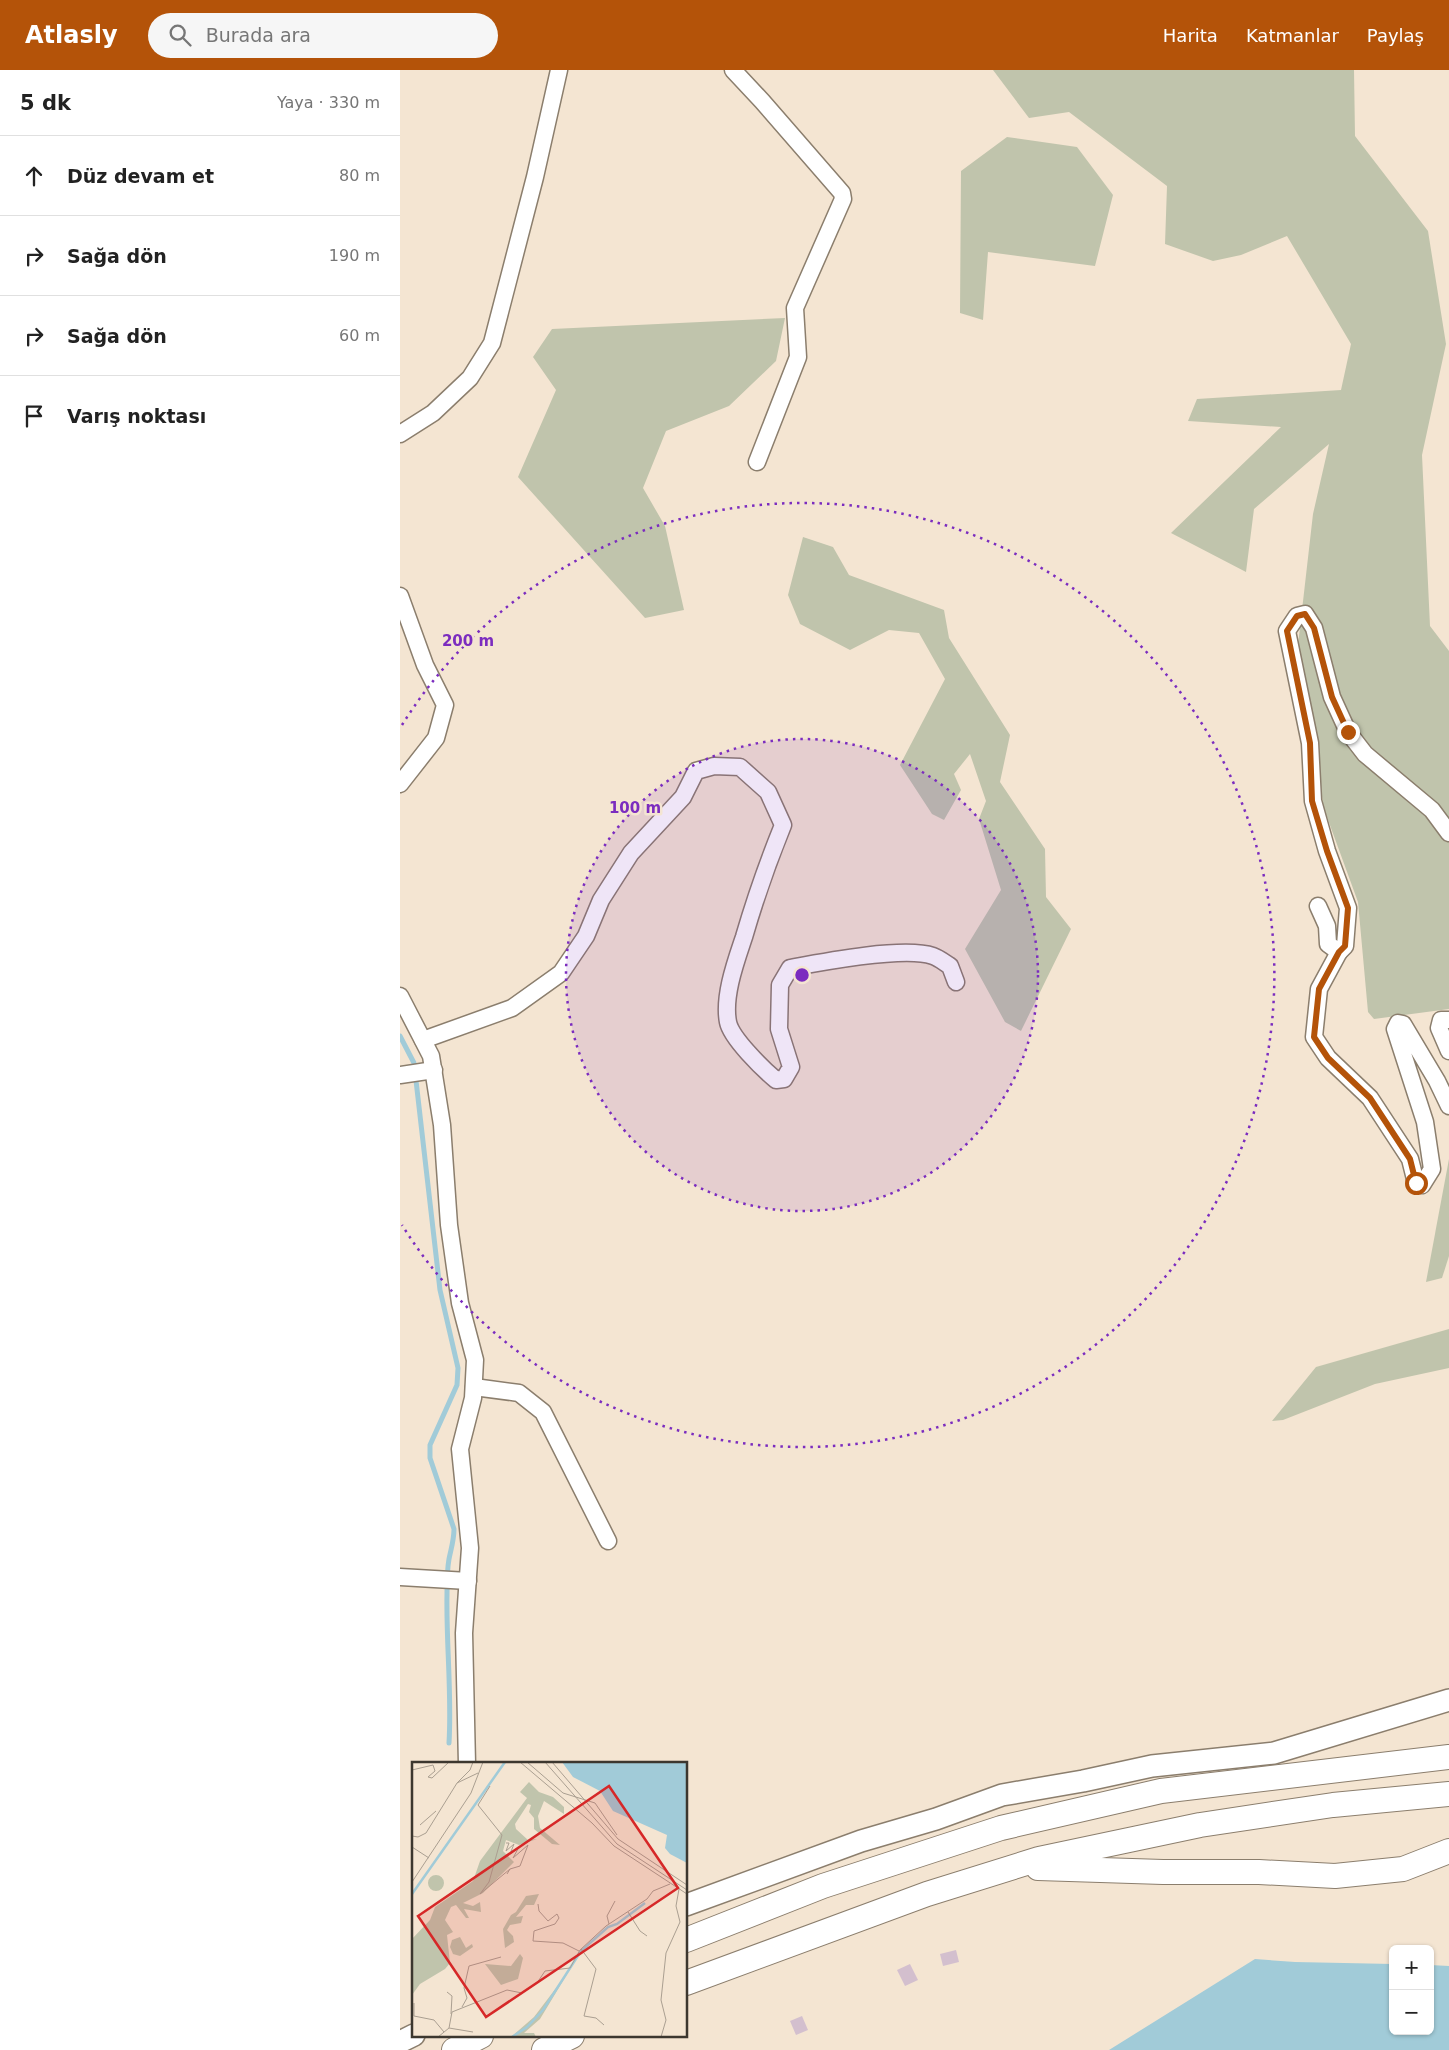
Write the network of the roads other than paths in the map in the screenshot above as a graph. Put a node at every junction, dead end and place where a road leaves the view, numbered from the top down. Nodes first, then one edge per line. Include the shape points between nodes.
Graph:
1 (559, 70) edge
2 (732, 70) edge
3 (400, 434) edge
4 (757, 462) dead end
5 (400, 596) edge
6 (400, 784) edge
7 (1449, 833) edge
8 (1318, 906) dead end
9 (1339, 952) junction
10 (956, 982) dead end
11 (400, 996) edge
12 (1449, 1020) edge
13 (423, 1040) junction
14 (1449, 1051) edge
15 (434, 1070) junction
16 (400, 1075) edge
17 (1449, 1106) edge
18 (474, 1386) junction
19 (608, 1541) dead end
20 (400, 1577) edge
21 (468, 1581) junction
22 (1449, 1700) edge
23 (1449, 1757) edge
24 (467, 1762) edge
25 (1449, 1794) edge
26 (1449, 1851) edge
27 (1012, 1867) junction
28 (688, 1904) edge
29 (688, 1939) edge
30 (688, 1982) edge
31 (412, 2036) edge
32 (477, 2038) edge
33 (568, 2038) edge
34 (400, 2042) edge
35 (454, 2050) edge
36 (544, 2050) edge

1 - 3 street via 492,343 470,378 433,413
2 - 4 street via 842,192 843,199 795,308 798,357
5 - 6 street via 425,665 446,705 436,738
7 - 9 street via 1432,810 1364,754 1348,732 1332,697 1314,628 1305,614 1297,616 1287,631 1310,743 1312,801 1348,908 1345,946
8 - 9 street via 1327,926 1328,944
9 - 17 street via 1319,989 1314,1037 1328,1058 1370,1098 1410,1159 1416,1183 1422,1186 1432,1169 1425,1122 1395,1029 1398,1023 1403,1024
10 - 13 street via 950,966 938,959 902,953 790,968 780,985 779,1029 791,1067 784,1079 776,1080 753,1060 728,1024 727,1005 737,957 783,825 768,792 740,767 714,766 696,771 683,797 631,853 601,900 586,936 561,973 512,1008
11 - 13 street
12 - 14 street via 1441,1020 1439,1028
13 - 15 street via 432,1056
15 - 16 street
15 - 18 street via 442,1125 449,1225 460,1303 475,1360
18 - 19 street via 519,1393 543,1412
18 - 21 street via 460,1449 470,1548
20 - 21 street
21 - 24 street via 464,1633
22 - 28 main road via 1274,1753 1152,1766 1002,1794
23 - 29 highway via 1161,1791 1001,1828 823,1886
25 - 27 highway via 1333,1805 1200,1825
26 - 27 highway via 1402,1869 1335,1876
27 - 30 highway via 927,1894
31 - 34 main road
32 - 35 highway
33 - 36 highway

